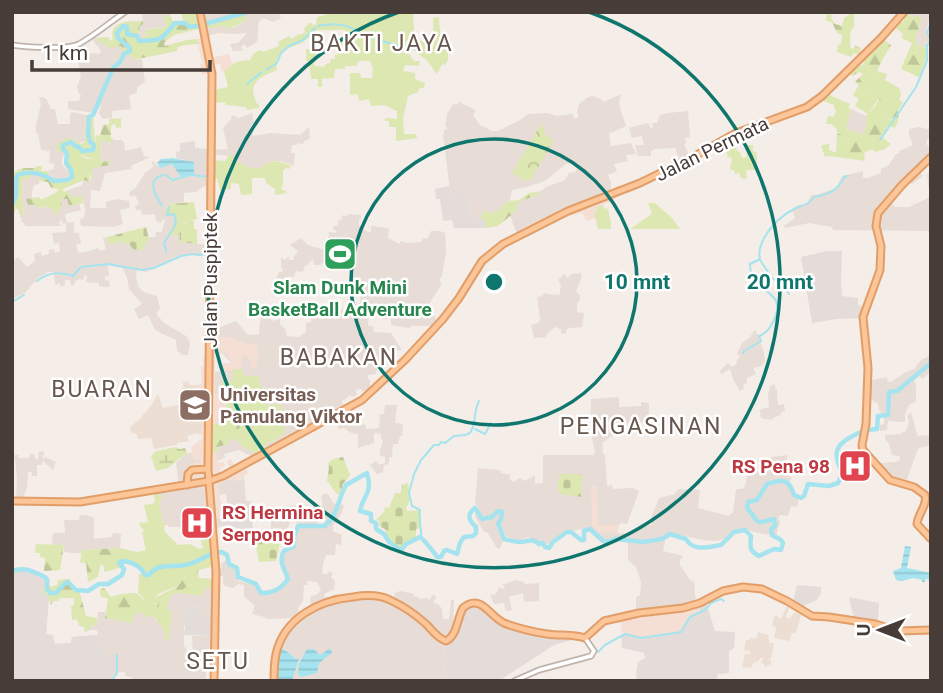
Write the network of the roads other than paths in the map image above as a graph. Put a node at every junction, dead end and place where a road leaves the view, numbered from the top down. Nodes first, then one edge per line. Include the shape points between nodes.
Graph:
1 (125, 12) edge
2 (200, 12) edge
3 (904, 12) edge
4 (12, 45) edge
5 (931, 157) edge
6 (208, 469) junction
7 (212, 480) junction
8 (202, 483) junction
9 (188, 484) junction
10 (12, 500) edge
11 (211, 504) junction
12 (931, 539) edge
13 (931, 630) edge
14 (585, 638) junction
15 (214, 681) edge
16 (274, 681) edge
17 (514, 681) edge

1 - 4 street via 76,45
2 - 6 main road, Jalan Puspiptek via 213,80
3 - 7 main road, Jalan Permata via 813,103 736,133 646,180 557,216 491,252 445,316 362,400
5 - 12 main road via 877,216 880,273 863,315 868,368 862,446 890,480 926,496 917,523
6 - 7 main road, Jalan Puspiptek
6 - 9 main road via 192,470
7 - 8 main road, Jalan Permata
7 - 11 main road, Jalan Puspiptek
8 - 9 main road, Jalan Permata
8 - 11 main road
9 - 10 main road, Jalan Permata via 80,502
11 - 15 main road, Jalan Puspiptek via 216,578
13 - 14 main road via 899,631 812,617 764,590 743,587 683,608 604,621
14 - 16 main road via 505,623 472,603 461,611 451,638 443,641 413,613 386,598 343,598 313,607 290,625 276,650
14 - 17 street via 594,651 591,656

